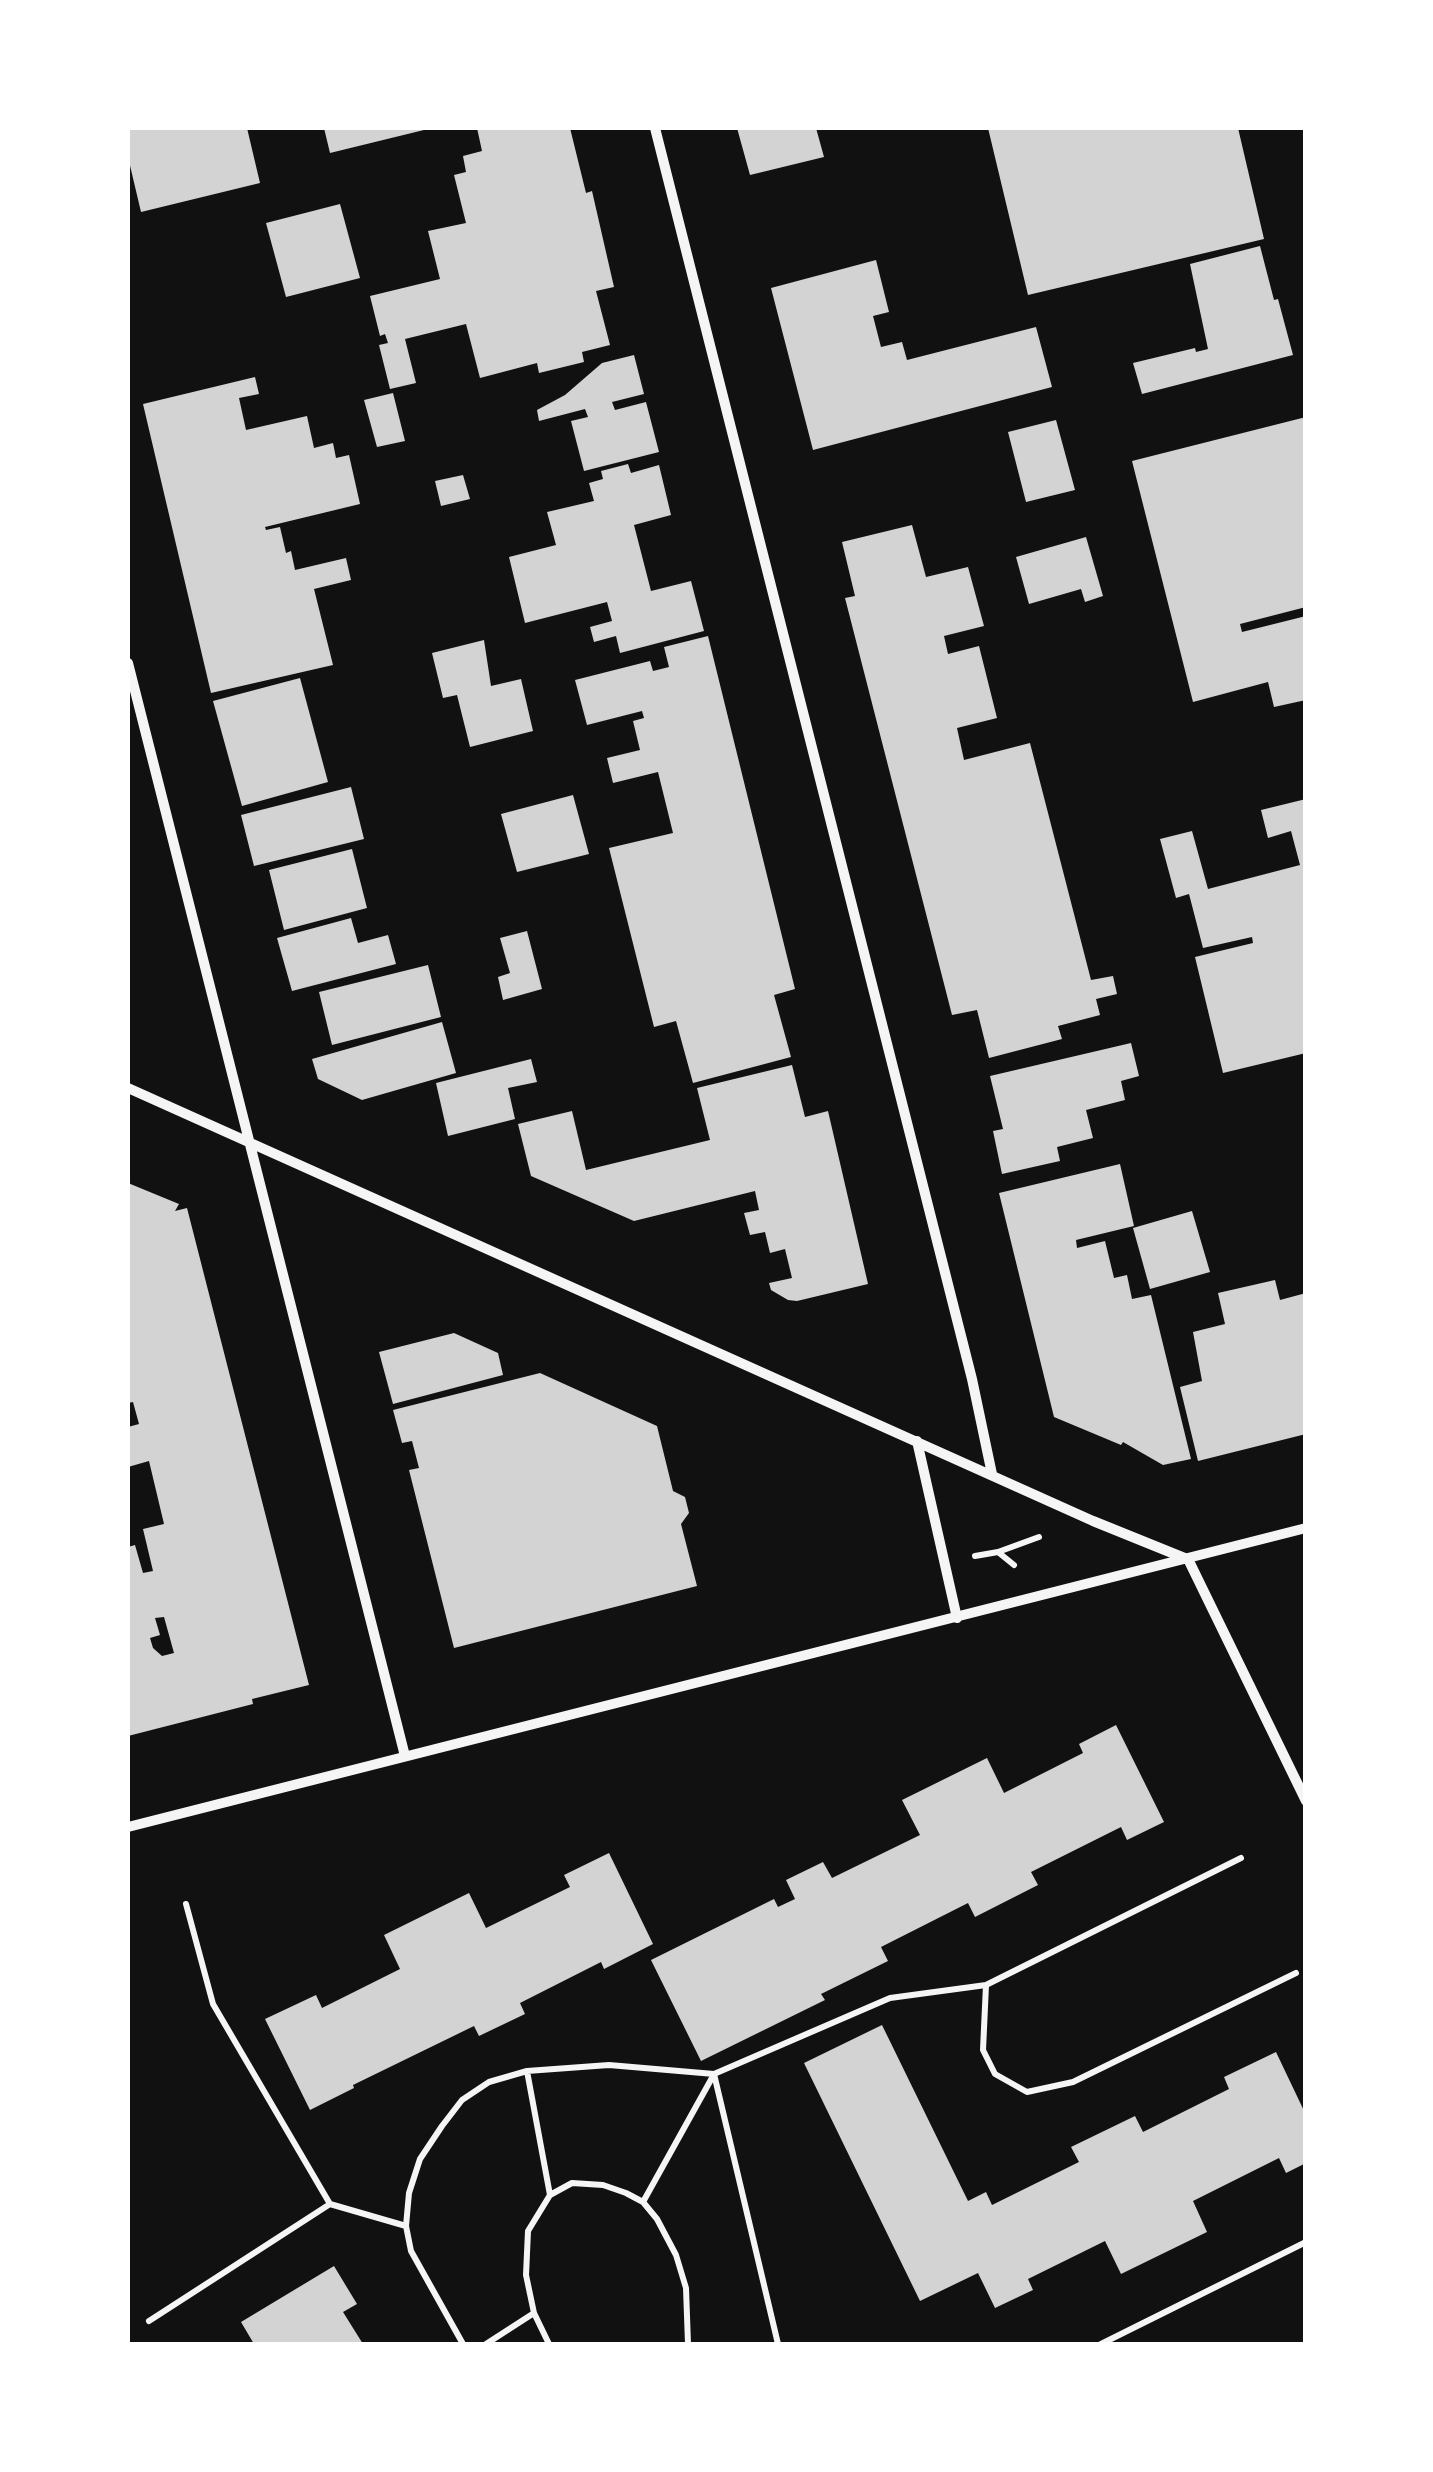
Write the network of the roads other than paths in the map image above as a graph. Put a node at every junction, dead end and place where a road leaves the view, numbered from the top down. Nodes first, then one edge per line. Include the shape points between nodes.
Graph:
1 (654, 128) edge
2 (128, 662) edge
3 (128, 1088) edge
4 (248, 1142) junction
5 (917, 1441) junction
6 (992, 1474) junction
7 (1306, 1528) edge
8 (1188, 1559) junction
9 (958, 1618) junction
10 (405, 1756) junction
11 (1306, 1801) edge
12 (128, 1827) edge

1 - 6 street
2 - 4 street
3 - 4 street
4 - 5 street
4 - 10 street
5 - 6 street
5 - 9 street
6 - 8 street
7 - 8 street
8 - 9 street
8 - 11 street
9 - 10 street
10 - 12 street

